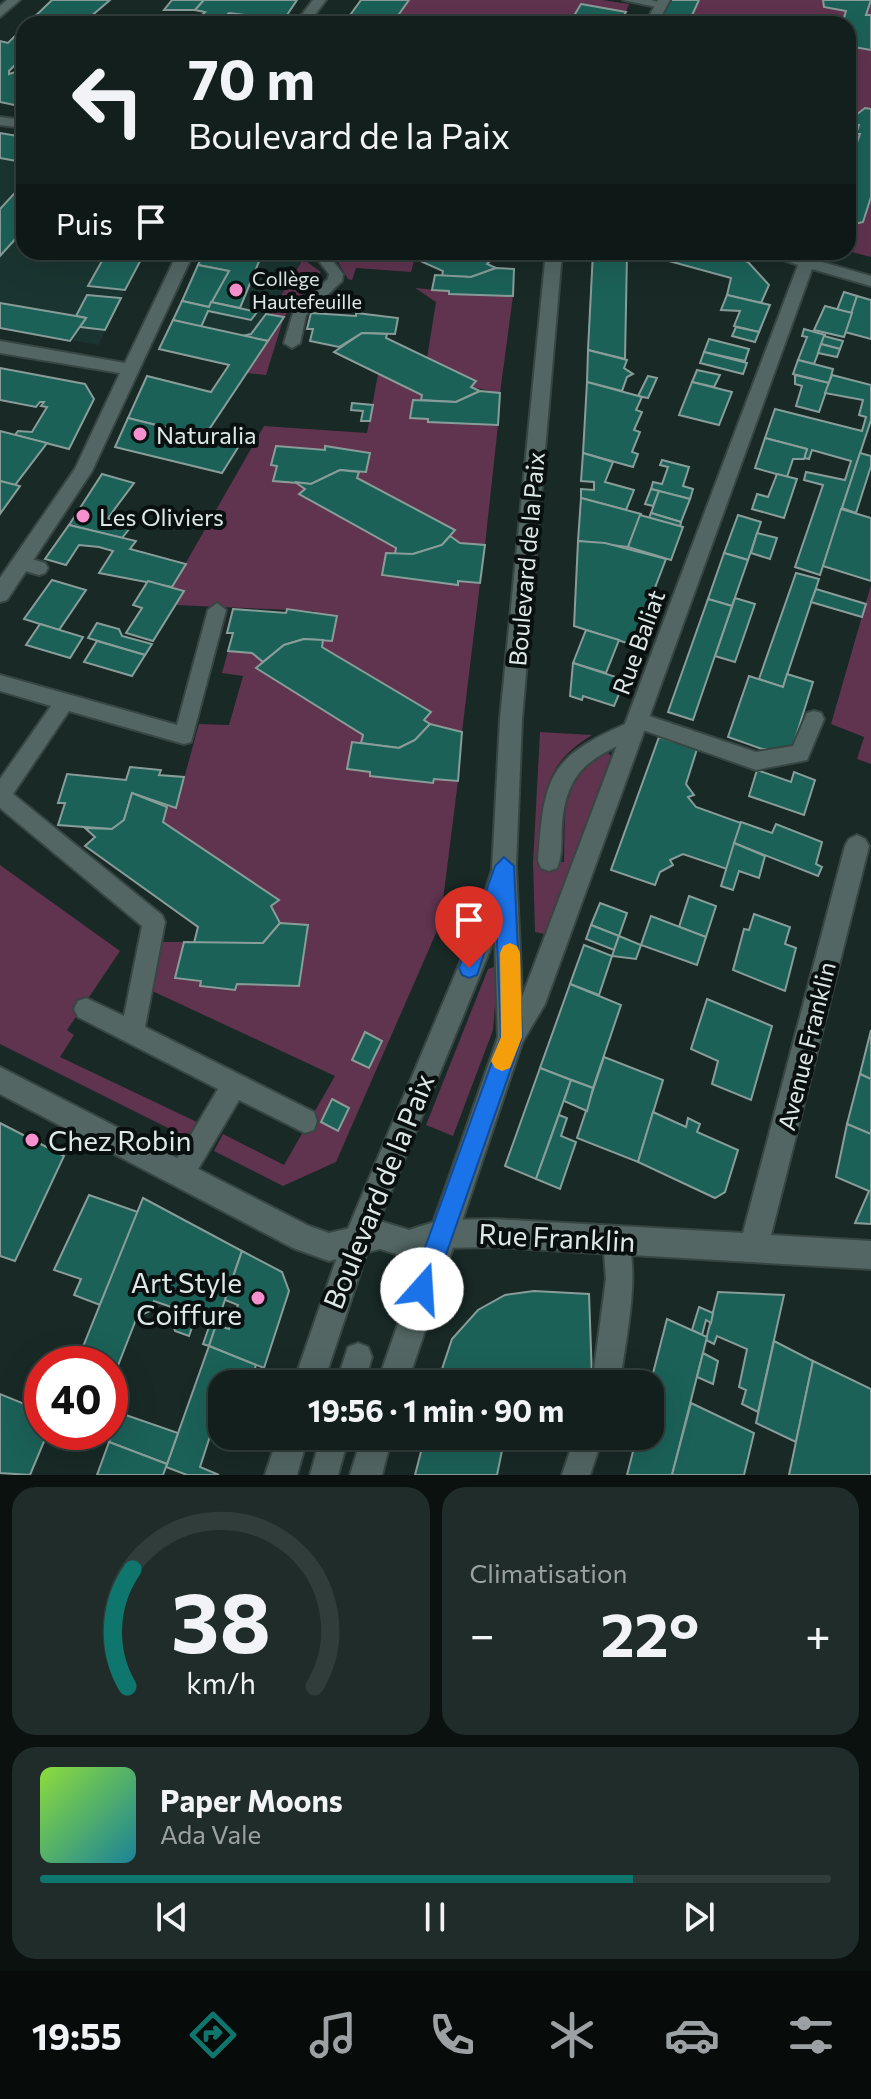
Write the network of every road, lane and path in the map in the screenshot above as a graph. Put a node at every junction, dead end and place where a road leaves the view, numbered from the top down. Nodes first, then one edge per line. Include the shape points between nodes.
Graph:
1 (14, 0) edge
2 (320, 0) edge
3 (629, 0) edge
4 (663, 3) edge
5 (0, 13) edge
6 (307, 16) edge
7 (182, 260) edge
8 (325, 260) edge
9 (553, 260) edge
10 (799, 260) edge
11 (807, 262) junction
12 (871, 281) edge
13 (292, 343) dead end
14 (0, 347) edge
15 (128, 369) junction
16 (0, 594) edge
17 (217, 610) dead end
18 (0, 683) edge
19 (64, 702) junction
20 (814, 719) dead end
21 (635, 725) junction
22 (857, 846) dead end
23 (549, 861) dead end
24 (504, 866) junction
25 (86, 1009) dead end
26 (132, 1033) junction
27 (511, 1037) junction
28 (0, 1080) edge
29 (234, 1085) junction
30 (305, 1121) dead end
31 (182, 1172) junction
32 (440, 1234) junction
33 (616, 1239) junction
34 (356, 1243) junction
35 (754, 1247) junction
36 (871, 1255) edge
37 (358, 1357) dead end
38 (313, 1370) edge
39 (354, 1370) edge
40 (396, 1370) edge
41 (608, 1370) edge
42 (289, 1450) edge
43 (331, 1450) edge
44 (373, 1450) edge
45 (584, 1450) edge
46 (281, 1475) edge
47 (324, 1475) edge
48 (366, 1475) edge
49 (576, 1475) edge

1 - 5 street
2 - 6 street
3 - 4 lane
7 - 15 street
8 - 13 lane via 335,281 299,313
9 - 24 street, Boulevard de la Paix via 511,719
10 - 11 street
11 - 12 street
11 - 21 street, Rue Baliat
14 - 15 street
15 - 16 street via 83,471 30,565
17 - 19 lane via 184,736
18 - 19 lane
19 - 26 lane via 0,796 154,922
20 - 21 lane via 800,754 756,761
21 - 23 lane via 592,747 559,778
21 - 27 street, Rue Baliat via 532,1004
22 - 35 street, Avenue Franklin
24 - 27 street, Boulevard de la Paix
24 - 34 street, Boulevard de la Paix via 482,939
25 - 26 lane
26 - 29 lane
27 - 32 street, Boulevard de la Paix
28 - 31 street, Rue Franklin
29 - 30 lane
29 - 31 lane
31 - 34 street, Rue Franklin via 303,1238 329,1247
32 - 33 street, Rue Franklin
32 - 34 street, Rue Franklin via 409,1244 380,1235
32 - 40 street, Boulevard de la Paix
33 - 35 street, Rue Franklin
33 - 41 lane via 619,1279
34 - 38 street, Boulevard de la Paix
35 - 36 street, Rue Franklin
37 - 39 lane
42 - 46 street
43 - 47 lane
44 - 48 street
45 - 49 lane

